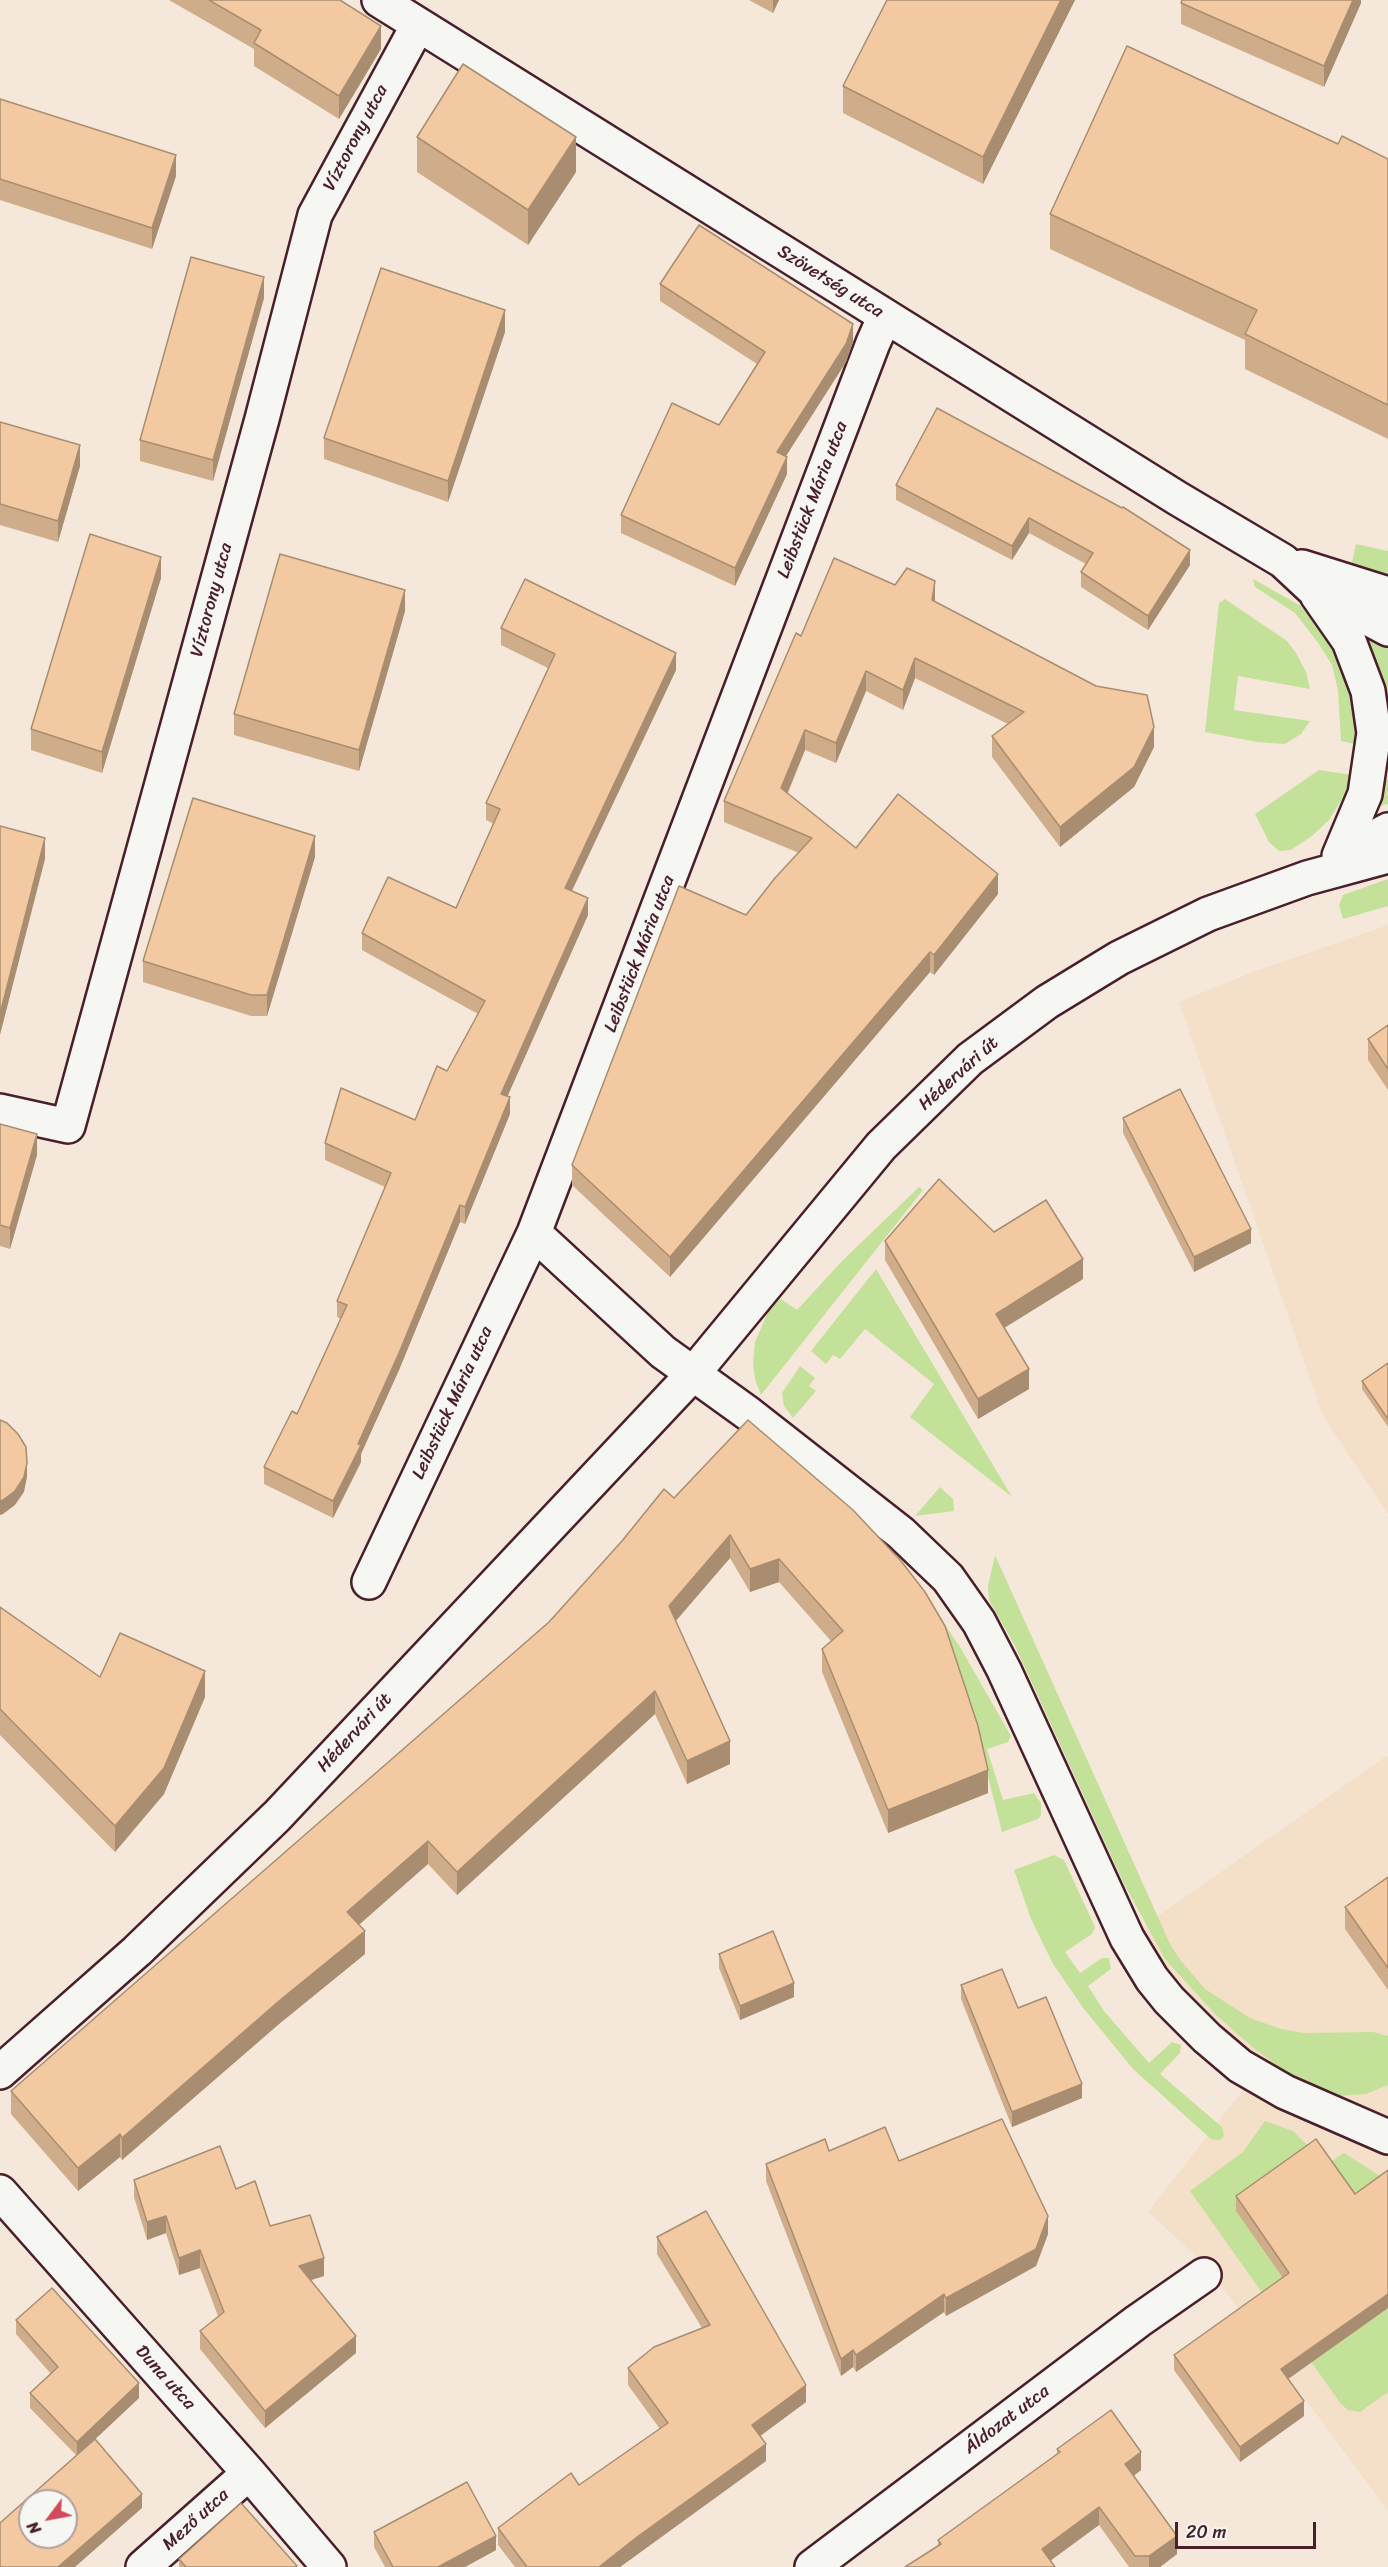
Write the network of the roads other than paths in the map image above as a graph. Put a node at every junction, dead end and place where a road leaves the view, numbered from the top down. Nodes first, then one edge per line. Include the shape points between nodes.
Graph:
1 (379, 0) edge
2 (418, 24) junction
3 (885, 316) junction
4 (1283, 561) junction
5 (1313, 589) junction
6 (1388, 594) edge
7 (1388, 629) edge
8 (1388, 830) edge
9 (1339, 856) junction
10 (1388, 856) edge
11 (1307, 878) junction
12 (0, 1111) edge
13 (534, 1233) junction
14 (692, 1375) junction
15 (369, 1582) dead end
16 (0, 2072) edge
17 (1388, 2137) edge
18 (0, 2192) edge
19 (1204, 2275) dead end
20 (249, 2473) junction
21 (143, 2567) edge
22 (329, 2567) edge
23 (812, 2567) edge

1 - 2 street, Szövetség utca
2 - 3 street, Szövetség utca
2 - 12 street, Víztorony utca via 315,215 68,1126
3 - 4 street, Szövetség utca
3 - 13 street, Leibstück Mária utca
4 - 5 street, Szövetség utca
4 - 6 street, Szövetség utca
5 - 7 street, Szövetség utca
5 - 9 street via 1349,641 1368,692 1374,733 1365,794
8 - 9 street, Hédervári út
9 - 11 street, Hédervári út
10 - 11 street, Hédervári út
11 - 14 street, Hédervári út via 1208,914 1119,958 1047,1002 970,1059 881,1146
13 - 14 street
13 - 15 street, Leibstück Mária utca
14 - 16 street, Hédervári út via 277,1816 137,1951
14 - 17 street via 748,1413 901,1533 948,1578 979,1622 1004,1670 1126,1938 1169,2000 1240,2066 1285,2092
18 - 20 street, Duna utca
19 - 23 street, Áldozat utca
20 - 21 street, Mező utca
20 - 22 street, Duna utca

